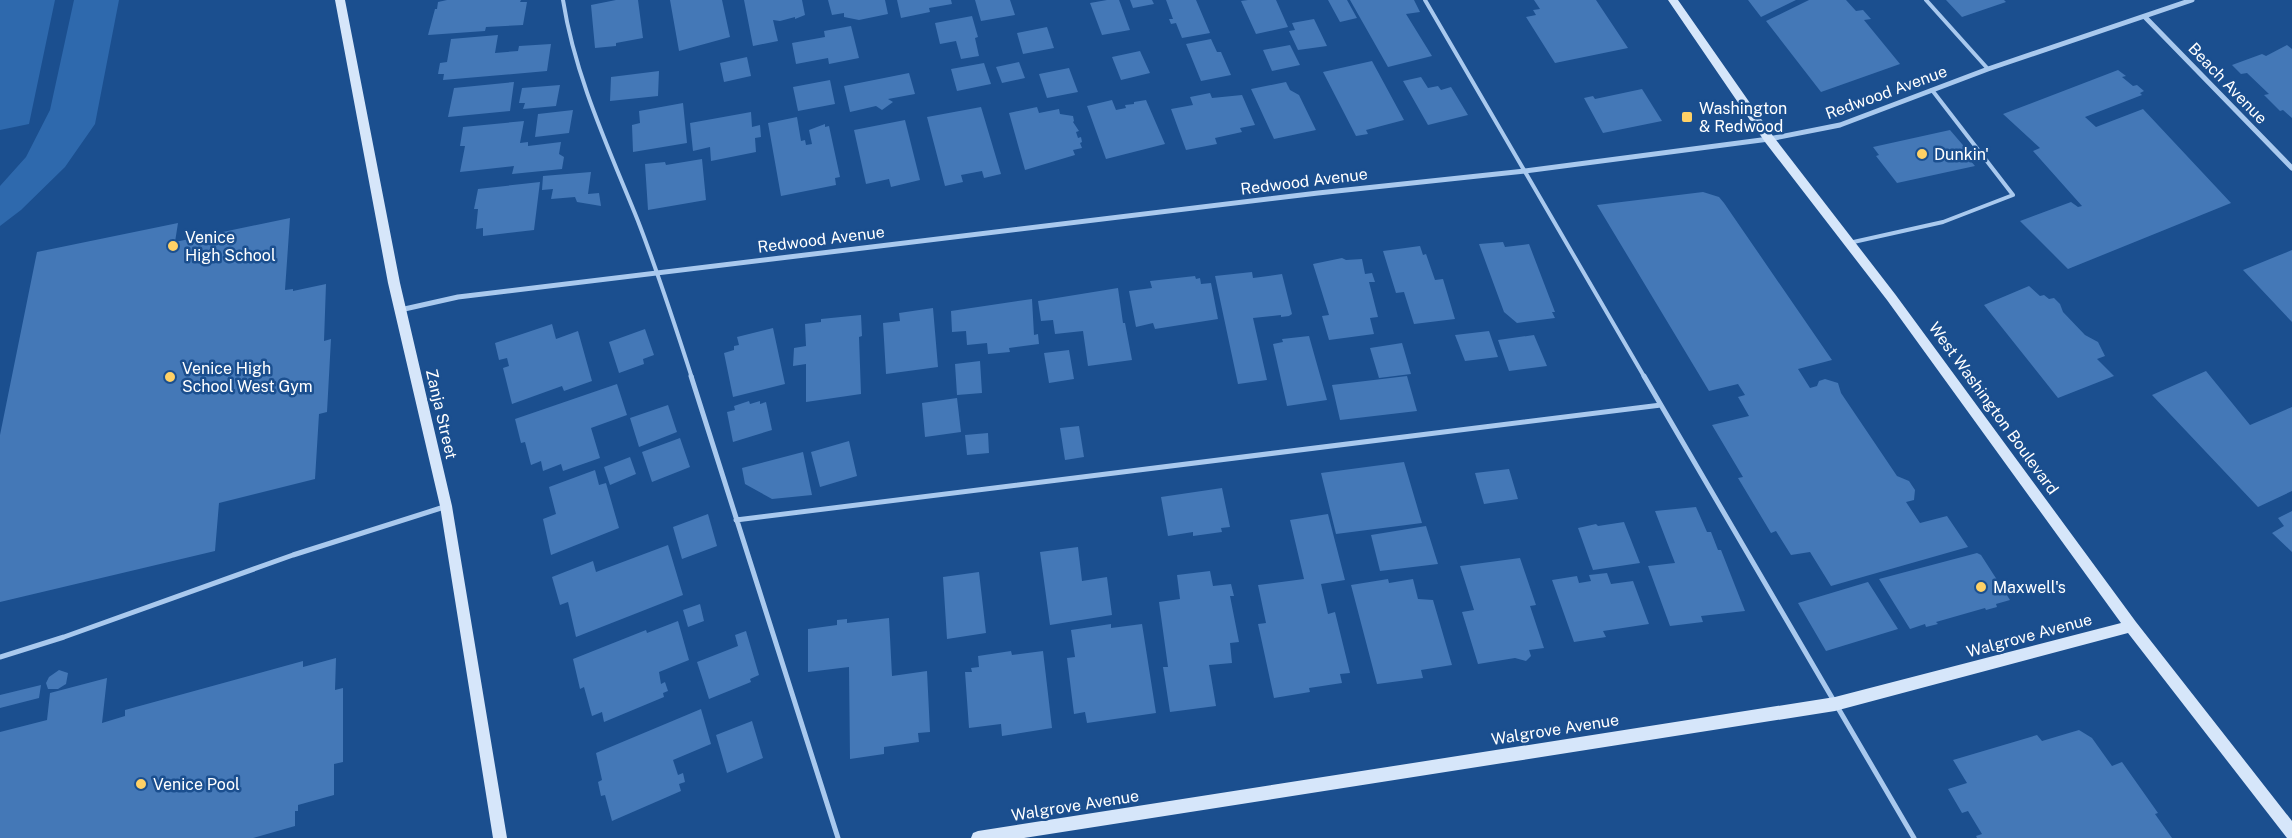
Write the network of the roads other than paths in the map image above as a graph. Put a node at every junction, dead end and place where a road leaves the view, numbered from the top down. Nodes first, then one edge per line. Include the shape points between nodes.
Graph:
1 (340, 0) edge
2 (563, 0) edge
3 (1425, 0) edge
4 (1673, 0) edge
5 (1926, 0) edge
6 (2192, 0) edge
7 (2145, 17) junction
8 (1988, 69) junction
9 (1932, 90) junction
10 (1769, 139) junction
11 (2292, 168) edge
12 (1525, 171) junction
13 (1849, 243) junction
14 (658, 272) junction
15 (400, 310) junction
16 (1661, 405) junction
17 (446, 506) junction
18 (736, 520) junction
19 (2131, 626) junction
20 (0, 657) edge
21 (1835, 704) junction
22 (2292, 833) edge
23 (500, 838) edge
24 (838, 838) edge
25 (978, 838) edge
26 (1914, 838) edge

1 - 15 street, Zanja Street
2 - 14 lane via 587,94
3 - 12 lane
4 - 10 street, West Washington Boulevard
5 - 8 lane
6 - 7 street, Redwood Avenue
7 - 8 street, Redwood Avenue
7 - 11 street, Beach Avenue
8 - 9 street, Redwood Avenue
9 - 10 street, Redwood Avenue via 1840,125
9 - 13 lane via 2013,195 1943,222
10 - 12 street, Redwood Avenue
10 - 13 street, West Washington Boulevard
12 - 14 street, Redwood Avenue
12 - 16 lane
13 - 19 street, West Washington Boulevard
14 - 15 street, Redwood Avenue via 458,297
14 - 18 lane
15 - 17 street, Zanja Street
16 - 18 lane
16 - 21 lane
17 - 20 lane
17 - 23 street, Zanja Street
18 - 24 lane
19 - 21 street, Walgrove Avenue
19 - 22 street, West Washington Boulevard
21 - 25 street, Walgrove Avenue
21 - 26 lane

